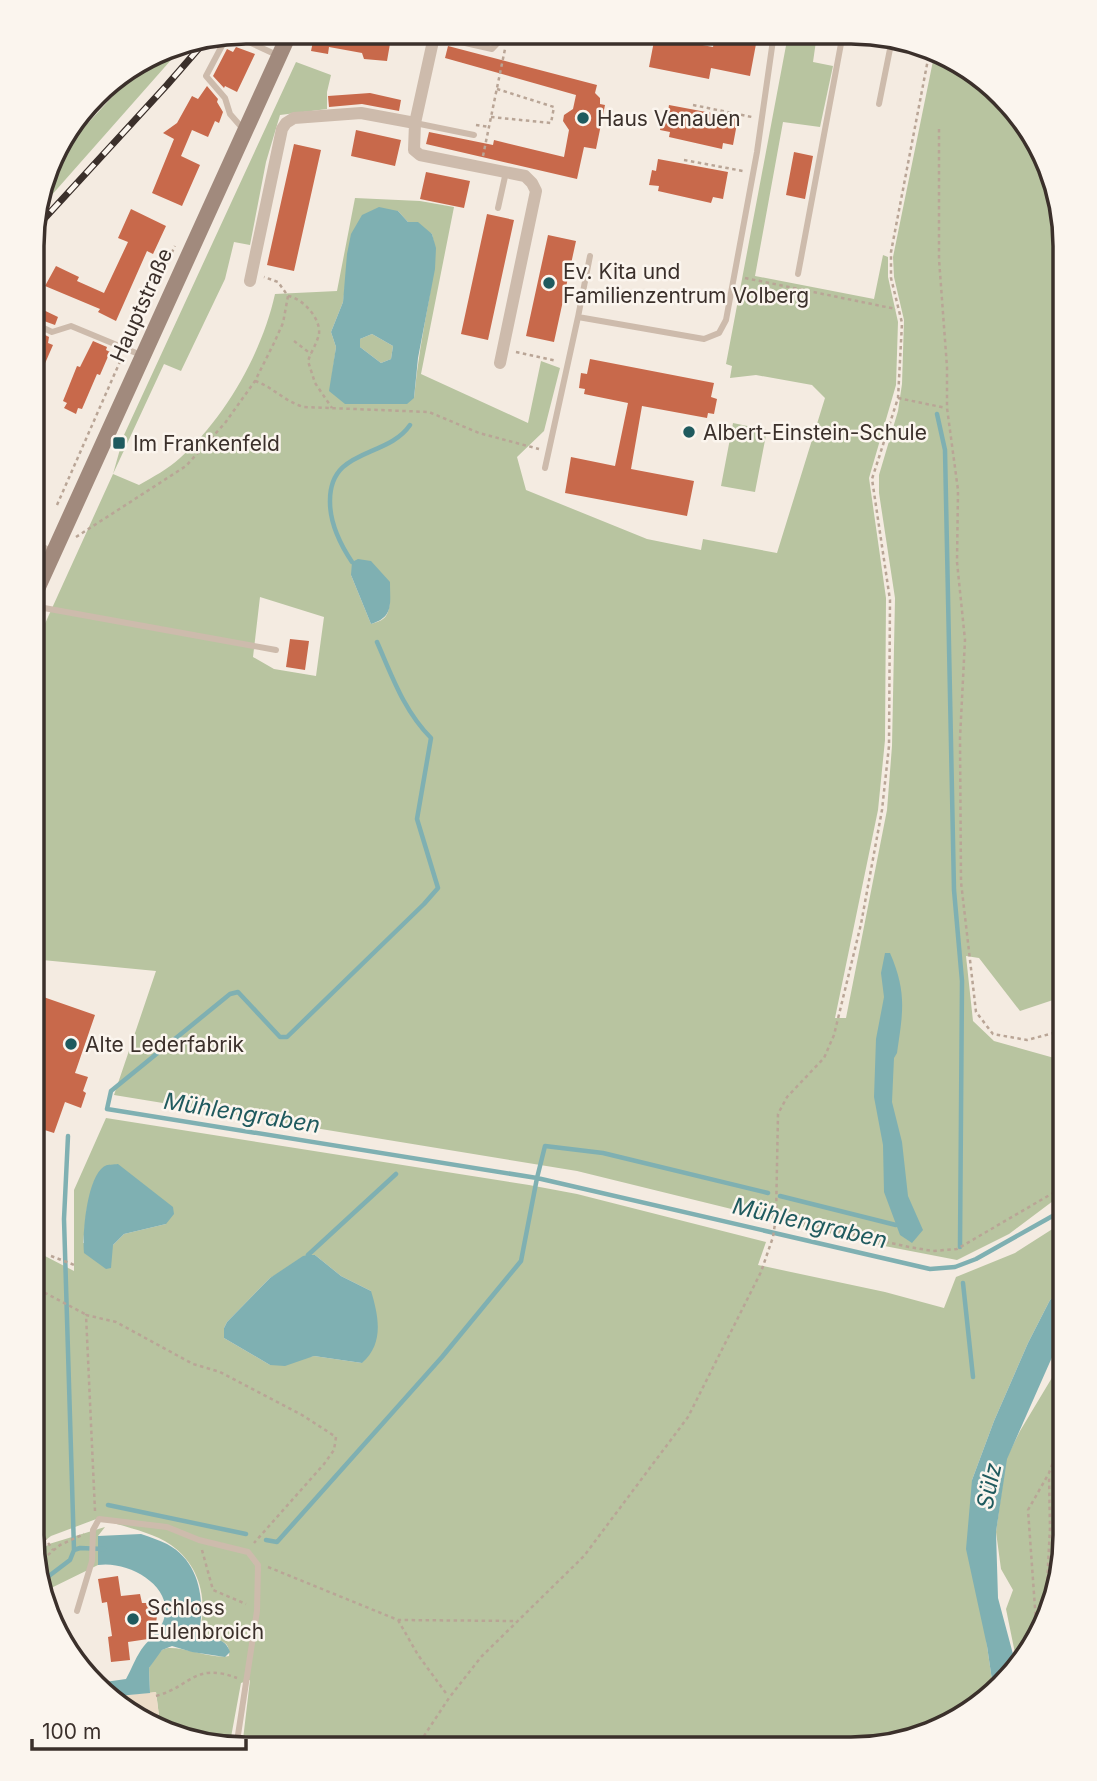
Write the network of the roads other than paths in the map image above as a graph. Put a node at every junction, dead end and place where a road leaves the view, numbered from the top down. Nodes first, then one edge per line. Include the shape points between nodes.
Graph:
1 (255, 44) edge
2 (284, 44) edge
3 (432, 44) edge
4 (470, 44) edge
5 (497, 44) edge
6 (772, 44) edge
7 (841, 44) edge
8 (222, 46) edge
9 (890, 48) edge
10 (279, 56) junction
11 (879, 104) dead end
12 (415, 124) junction
13 (244, 130) junction
14 (474, 135) dead end
15 (506, 172) junction
16 (498, 208) dead end
17 (590, 256) dead end
18 (798, 274) dead end
19 (250, 277) road end
20 (578, 317) junction
21 (44, 328) edge
22 (141, 355) junction
23 (500, 363) dead end
24 (545, 468) dead end
25 (44, 548) edge
26 (54, 549) junction
27 (44, 572) edge
28 (44, 608) edge
29 (276, 650) dead end
30 (77, 1611) dead end
31 (238, 1737) edge

1 - 10 lane
2 - 10 main road, Hauptstraße
3 - 12 street
4 - 5 lane via 492,49
6 - 20 lane via 735,276 719,333 704,339
7 - 18 lane
8 - 13 lane via 206,76
9 - 11 lane
10 - 13 main road, Hauptstraße
12 - 14 lane
12 - 15 street via 414,150 420,155
12 - 19 street via 361,113 286,122
13 - 22 main road, Hauptstraße
15 - 16 lane
15 - 23 street via 525,176 536,191
17 - 20 lane
20 - 24 lane
21 - 22 lane via 52,332 71,326
22 - 26 main road, Hauptstraße
25 - 26 street
26 - 27 main road, Hauptstraße
28 - 29 lane
30 - 31 lane via 99,1519 167,1527 248,1552 258,1564 257,1611

